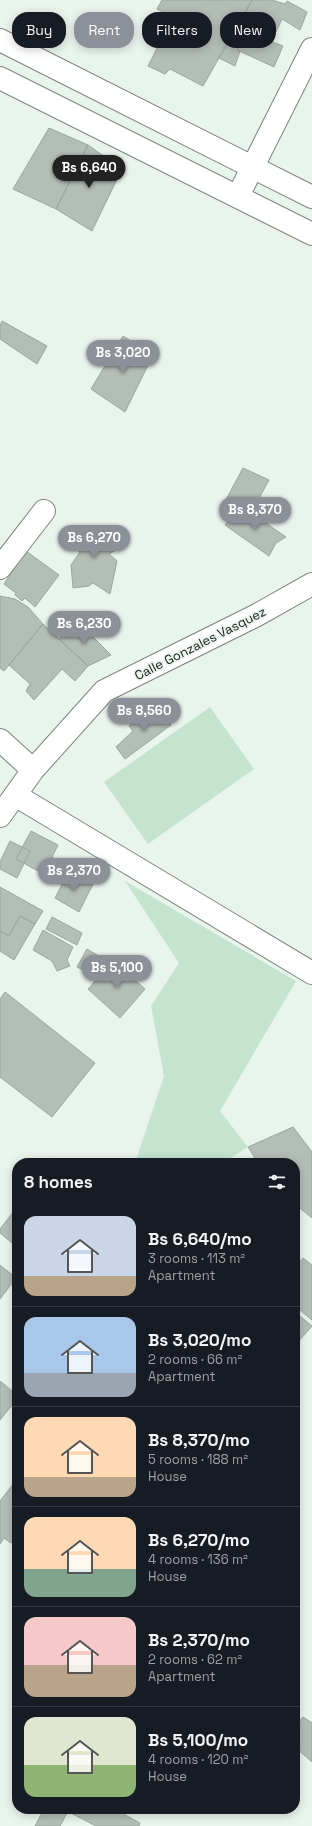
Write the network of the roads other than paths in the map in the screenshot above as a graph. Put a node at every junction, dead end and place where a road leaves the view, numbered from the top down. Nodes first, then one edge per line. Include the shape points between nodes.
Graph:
1 (0, 40) edge
2 (312, 49) edge
3 (0, 78) edge
4 (253, 167) junction
5 (238, 196) junction
6 (312, 197) edge
7 (312, 234) edge
8 (44, 511) dead end
9 (0, 568) edge
10 (312, 584) edge
11 (0, 740) edge
12 (33, 770) junction
13 (16, 795) junction
14 (0, 816) edge
15 (312, 973) edge

1 - 4 street
2 - 4 street
3 - 5 street
4 - 5 street
4 - 6 street
5 - 7 street
8 - 9 street
10 - 12 street, Calle Gonzales Vasquez via 257,615 104,691
11 - 12 street
12 - 13 street, Calle Gonzales Vasquez
13 - 14 street, Calle Gonzales Vasquez
13 - 15 street

